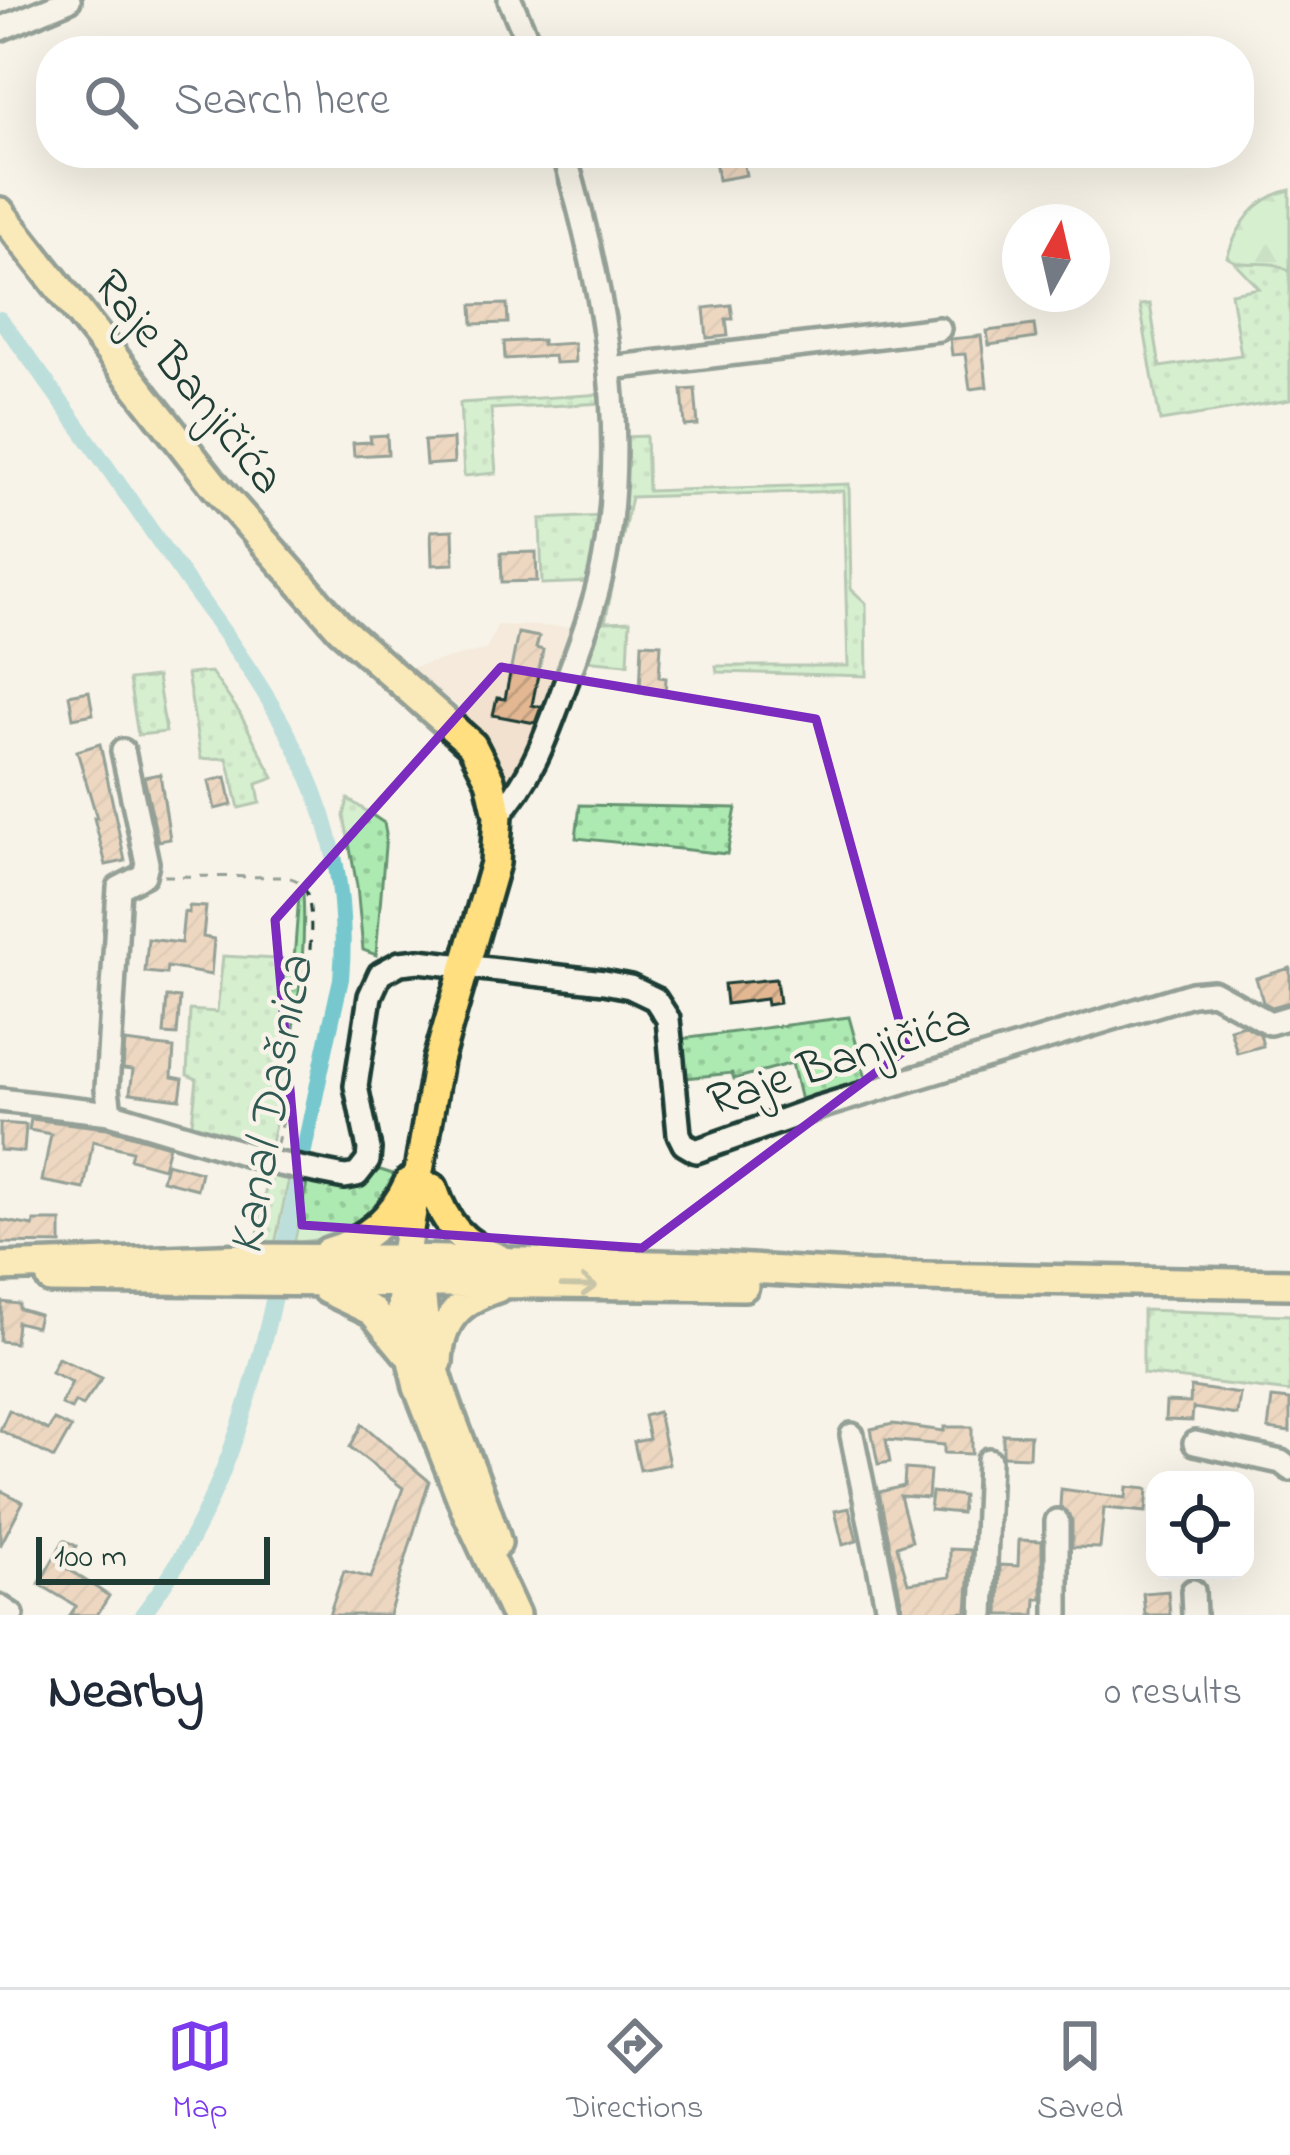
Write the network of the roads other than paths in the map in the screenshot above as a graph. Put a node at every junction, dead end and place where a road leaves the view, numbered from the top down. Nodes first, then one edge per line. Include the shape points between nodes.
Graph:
1 (69, 0) edge
2 (510, 0) edge
3 (0, 29) edge
4 (526, 36) edge
5 (568, 168) edge
6 (0, 212) edge
7 (939, 329) dead end
8 (610, 368) junction
9 (123, 751) dead end
10 (497, 814) junction
11 (467, 964) junction
12 (1290, 1017) edge
13 (0, 1100) edge
14 (110, 1113) junction
15 (421, 1156) junction
16 (433, 1188) junction
17 (0, 1269) edge
18 (298, 1270) junction
19 (412, 1271) junction
20 (506, 1273) junction
21 (1290, 1284) edge
22 (409, 1357) junction
23 (437, 1378) junction
24 (852, 1435) dead end
25 (1195, 1444) dead end
26 (988, 1460) dead end
27 (1290, 1469) edge
28 (1057, 1521) dead end
29 (1192, 1591) dead end
30 (0, 1607) edge
31 (13, 1615) edge
32 (516, 1615) edge
33 (889, 1615) edge
34 (983, 1615) edge
35 (1057, 1615) edge
36 (1194, 1615) edge

1 - 3 street
2 - 4 street
5 - 8 street via 592,251
6 - 10 main road, Raje Banjičića via 245,521 341,629 472,745
7 - 8 street
8 - 10 street via 612,498 598,587 539,751 518,794
9 - 14 street via 147,863 144,875 118,889
10 - 11 main road, Raje Banjičića via 495,863
11 - 12 street, Raje Banjičića via 604,982 655,999 668,1019 679,1134 696,1150 1192,994 1213,992 1270,1023
11 - 14 street, Raje Banjičića via 400,963 380,974 356,1086 369,1149 357,1174 276,1163
11 - 15 main road
11 - 16 main road
13 - 14 street
15 - 18 main road via 391,1214 370,1234
15 - 19 main road
16 - 19 main road
16 - 20 main road via 458,1236
17 - 18 main road via 91,1281
18 - 19 main road
18 - 22 main road via 372,1311
19 - 20 main road
19 - 22 main road via 401,1311
19 - 23 main road
20 - 21 main road
20 - 23 main road via 452,1311 439,1340
22 - 32 main road
23 - 32 main road via 489,1515
24 - 33 street
25 - 27 street
26 - 34 street
28 - 35 street
29 - 36 street
30 - 31 street

